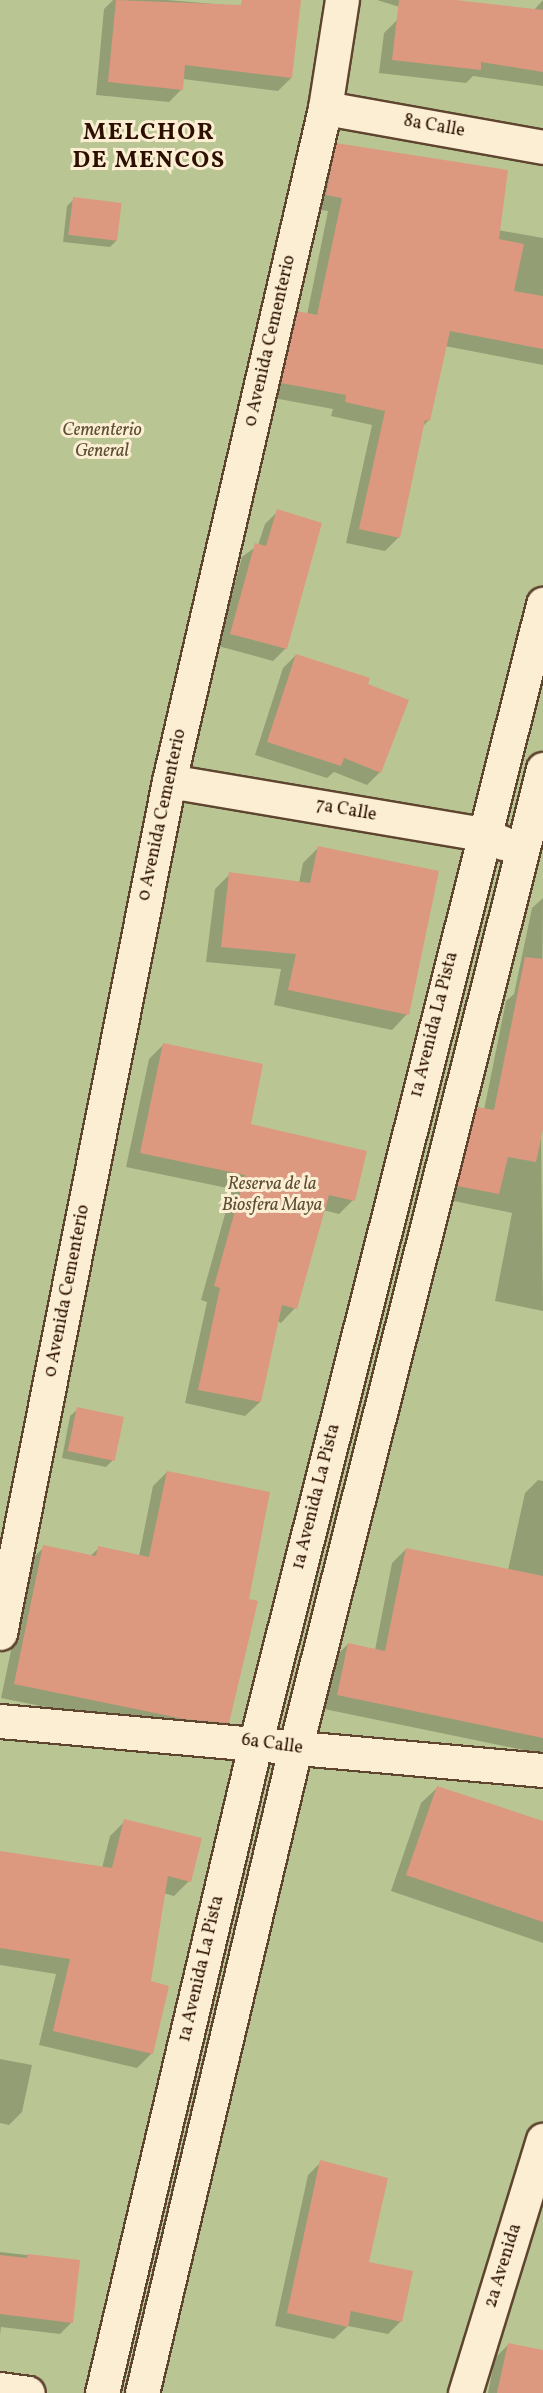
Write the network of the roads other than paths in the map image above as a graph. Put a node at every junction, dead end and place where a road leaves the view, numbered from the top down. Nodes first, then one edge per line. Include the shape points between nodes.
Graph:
1 (342, 0) edge
2 (325, 108) junction
3 (543, 147) edge
4 (543, 603) edge
5 (543, 769) edge
6 (169, 781) junction
7 (482, 834) junction
8 (521, 851) junction
9 (0, 1633) edge
10 (0, 1721) edge
11 (256, 1741) junction
12 (295, 1749) junction
13 (543, 1770) edge
14 (543, 2140) edge
15 (0, 2389) edge
16 (28, 2393) edge
17 (102, 2393) edge
18 (143, 2393) edge
19 (465, 2393) edge

1 - 2 street, 0 Avenida Cementerio
2 - 3 street, 8a Calle
2 - 6 street, 0 Avenida Cementerio
4 - 7 street, 1a Avenida La Pista
5 - 8 street
6 - 7 street, 7a Calle
6 - 9 street, 0 Avenida Cementerio
7 - 8 street, 7a Calle
7 - 11 street, 1a Avenida La Pista
8 - 12 street
10 - 11 street, 6a Calle
11 - 12 street, 6a Calle
11 - 17 street, 1a Avenida La Pista
12 - 13 street, 6a Calle
12 - 18 street
14 - 19 street, 2a Avenida
15 - 16 street

